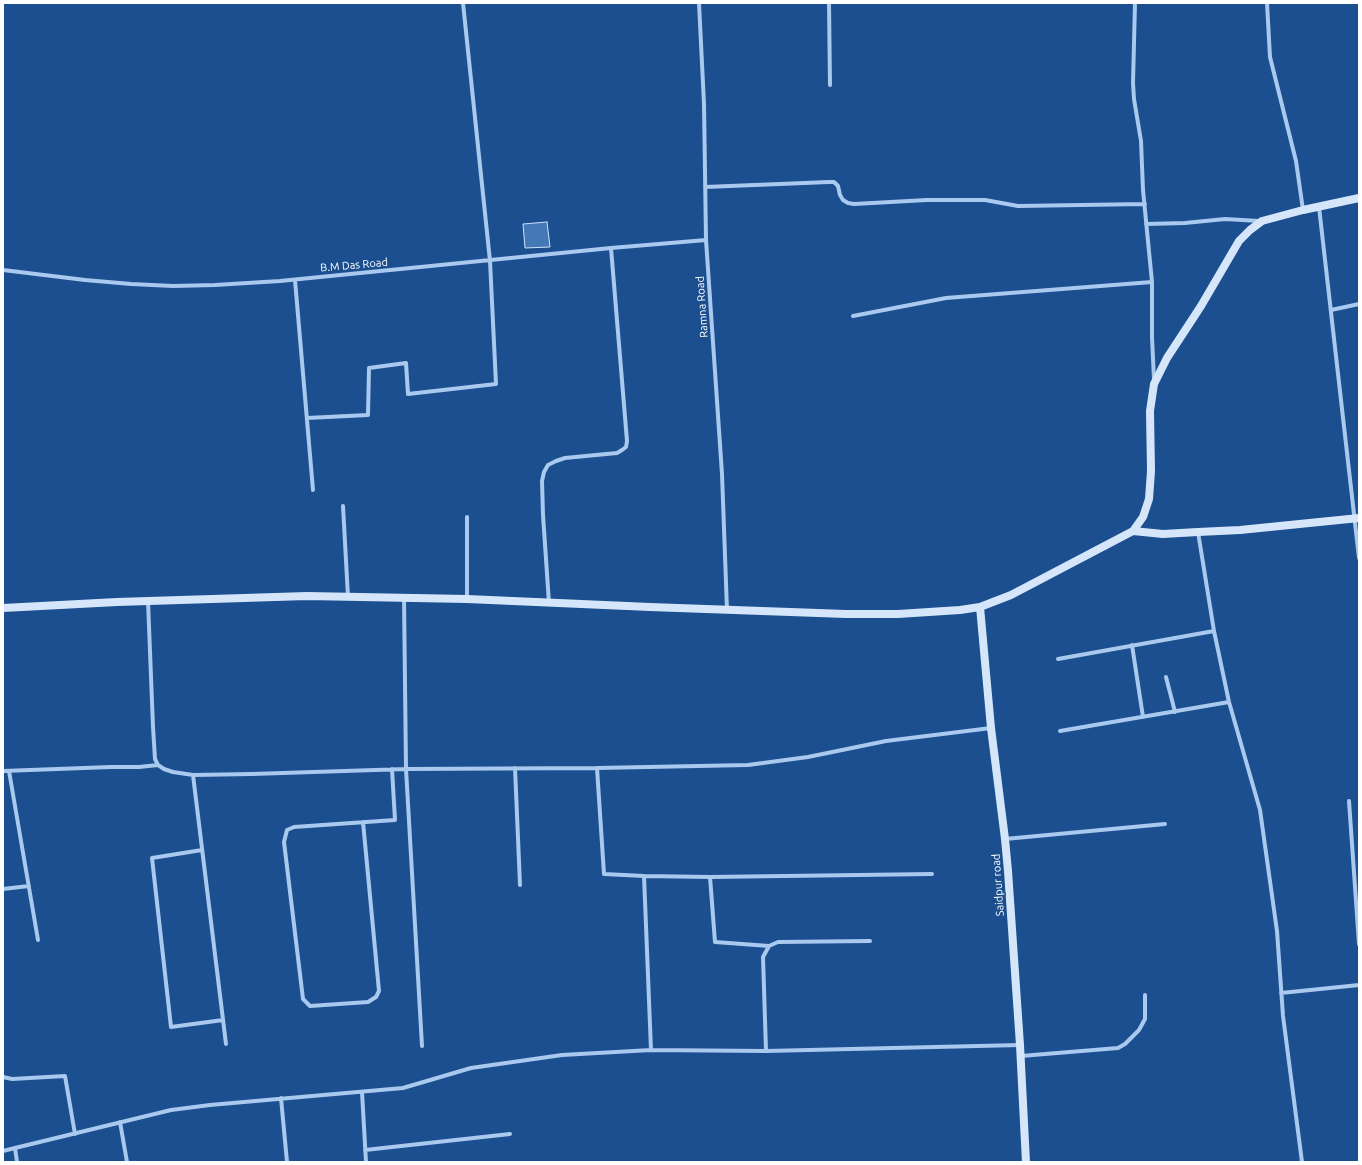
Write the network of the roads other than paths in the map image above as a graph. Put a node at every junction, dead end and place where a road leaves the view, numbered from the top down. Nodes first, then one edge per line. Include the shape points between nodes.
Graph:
1 (463, 3) edge
2 (699, 3) edge
3 (830, 3) edge
4 (1136, 3) edge
5 (1268, 3) edge
6 (830, 85) dead end
7 (705, 186) junction
8 (1359, 198) edge
9 (1145, 204) junction
10 (1320, 207) junction
11 (1303, 210) junction
12 (1262, 221) junction
13 (1146, 224) junction
14 (706, 240) junction
15 (611, 248) junction
16 (490, 261) junction
17 (3, 270) edge
18 (295, 280) junction
19 (1152, 282) junction
20 (1359, 304) edge
21 (1331, 310) junction
22 (853, 316) dead end
23 (1154, 384) junction
24 (307, 418) junction
25 (314, 490) dead end
26 (343, 506) dead end
27 (467, 517) dead end
28 (1357, 518) edge
29 (1133, 531) junction
30 (1198, 532) junction
31 (1359, 558) edge
32 (348, 597) junction
33 (404, 597) junction
34 (467, 599) junction
35 (148, 601) junction
36 (549, 603) junction
37 (980, 607) junction
38 (3, 608) edge
39 (727, 611) junction
40 (1214, 631) junction
41 (1132, 645) junction
42 (1058, 659) dead end
43 (1166, 677) dead end
44 (1230, 702) junction
45 (1175, 712) junction
46 (1144, 717) junction
47 (991, 728) junction
48 (1060, 731) dead end
49 (158, 765) junction
50 (515, 768) junction
51 (597, 768) junction
52 (392, 769) junction
53 (406, 769) junction
54 (3, 771) edge
55 (10, 771) junction
56 (193, 775) junction
57 (1349, 801) dead end
58 (363, 822) junction
59 (1165, 824) dead end
60 (1005, 838) junction
61 (202, 850) junction
62 (932, 874) dead end
63 (644, 876) junction
64 (710, 877) junction
65 (29, 886) junction
66 (520, 886) dead end
67 (3, 889) edge
68 (38, 940) dead end
69 (870, 941) dead end
70 (1359, 944) edge
71 (769, 946) junction
72 (1359, 985) edge
73 (1281, 993) junction
74 (1145, 995) dead end
75 (223, 1020) junction
76 (226, 1044) dead end
77 (1020, 1045) junction
78 (422, 1046) dead end
79 (651, 1050) junction
80 (766, 1051) junction
81 (1021, 1056) junction
82 (3, 1077) edge
83 (362, 1092) junction
84 (281, 1098) junction
85 (120, 1122) junction
86 (75, 1134) junction
87 (510, 1134) dead end
88 (15, 1148) junction
89 (365, 1150) junction
90 (3, 1151) edge
91 (18, 1162) edge
92 (127, 1162) edge
93 (287, 1162) edge
94 (366, 1162) edge
95 (1026, 1162) edge
96 (1302, 1162) edge

1 - 16 street
2 - 7 street, Ramna Road
3 - 6 street
4 - 9 street via 1133,82 1141,141
5 - 11 street via 1270,57 1296,161
7 - 9 street via 834,182 843,200 854,204 954,200 984,200 1018,206
7 - 14 street, Ramna Road
8 - 10 main road
9 - 13 street
10 - 11 main road
10 - 21 street
11 - 12 main road
12 - 13 street via 1225,219
12 - 23 main road via 1239,241 1167,358
13 - 19 street
14 - 15 street, B.M Das Road
14 - 39 street, Ramna Road via 722,474
15 - 16 street, B.M Das Road
15 - 36 street via 626,447 617,453 556,460 548,465 544,472 543,515
16 - 18 street, B.M Das Road
16 - 24 street via 496,384 408,394 406,363 369,368 368,414
17 - 18 street, B.M Das Road via 85,280 173,286
18 - 24 street
19 - 22 street via 946,298
19 - 23 street
20 - 21 street
21 - 28 street
23 - 29 main road via 1150,411 1149,499 1144,517
24 - 25 street
26 - 32 street
27 - 34 street
28 - 30 main road
28 - 31 street
29 - 30 main road via 1163,534
29 - 37 main road via 1011,595
30 - 40 street
32 - 33 main road
32 - 35 main road
33 - 34 main road
33 - 53 street
34 - 36 main road
35 - 38 main road
35 - 49 street via 153,727 155,759
36 - 39 main road
37 - 39 main road via 898,614
37 - 47 main road, Saidpur road
40 - 41 street
40 - 44 street
41 - 42 street
41 - 46 street
43 - 45 street
44 - 45 street
44 - 73 street via 1260,810 1277,931
45 - 46 street
46 - 48 street
47 - 51 street via 886,741 808,757 748,765
47 - 60 main road, Saidpur road
49 - 55 street
49 - 56 street via 173,772
50 - 51 street
50 - 53 street
50 - 66 street
51 - 63 street via 604,874
52 - 53 street
52 - 56 street
52 - 58 street via 395,820
53 - 78 street
54 - 55 street
55 - 65 street
56 - 61 street
57 - 70 street
58 - 58 street via 294,827 287,830 284,842 302,999 310,1006 368,1002 376,997 379,991
59 - 60 street
60 - 77 main road, Saidpur road
61 - 75 street
61 - 75 street via 152,858 171,1027
62 - 64 street
63 - 64 street
63 - 79 street
64 - 71 street via 715,942
65 - 67 street
65 - 68 street
69 - 71 street via 778,942
71 - 80 street via 763,957
72 - 73 street
73 - 96 street
74 - 81 street via 1145,1020 1139,1030 1118,1048
75 - 76 street
77 - 80 street
77 - 81 main road, Saidpur road
79 - 80 street
79 - 83 street via 562,1055 471,1068 403,1088
81 - 95 main road, Saidpur road
82 - 86 street via 12,1079 65,1076
83 - 84 street
83 - 89 street
84 - 85 street via 171,1110
84 - 93 street
85 - 86 street
85 - 92 street
86 - 88 street
87 - 89 street
88 - 90 street
88 - 91 street
89 - 94 street

